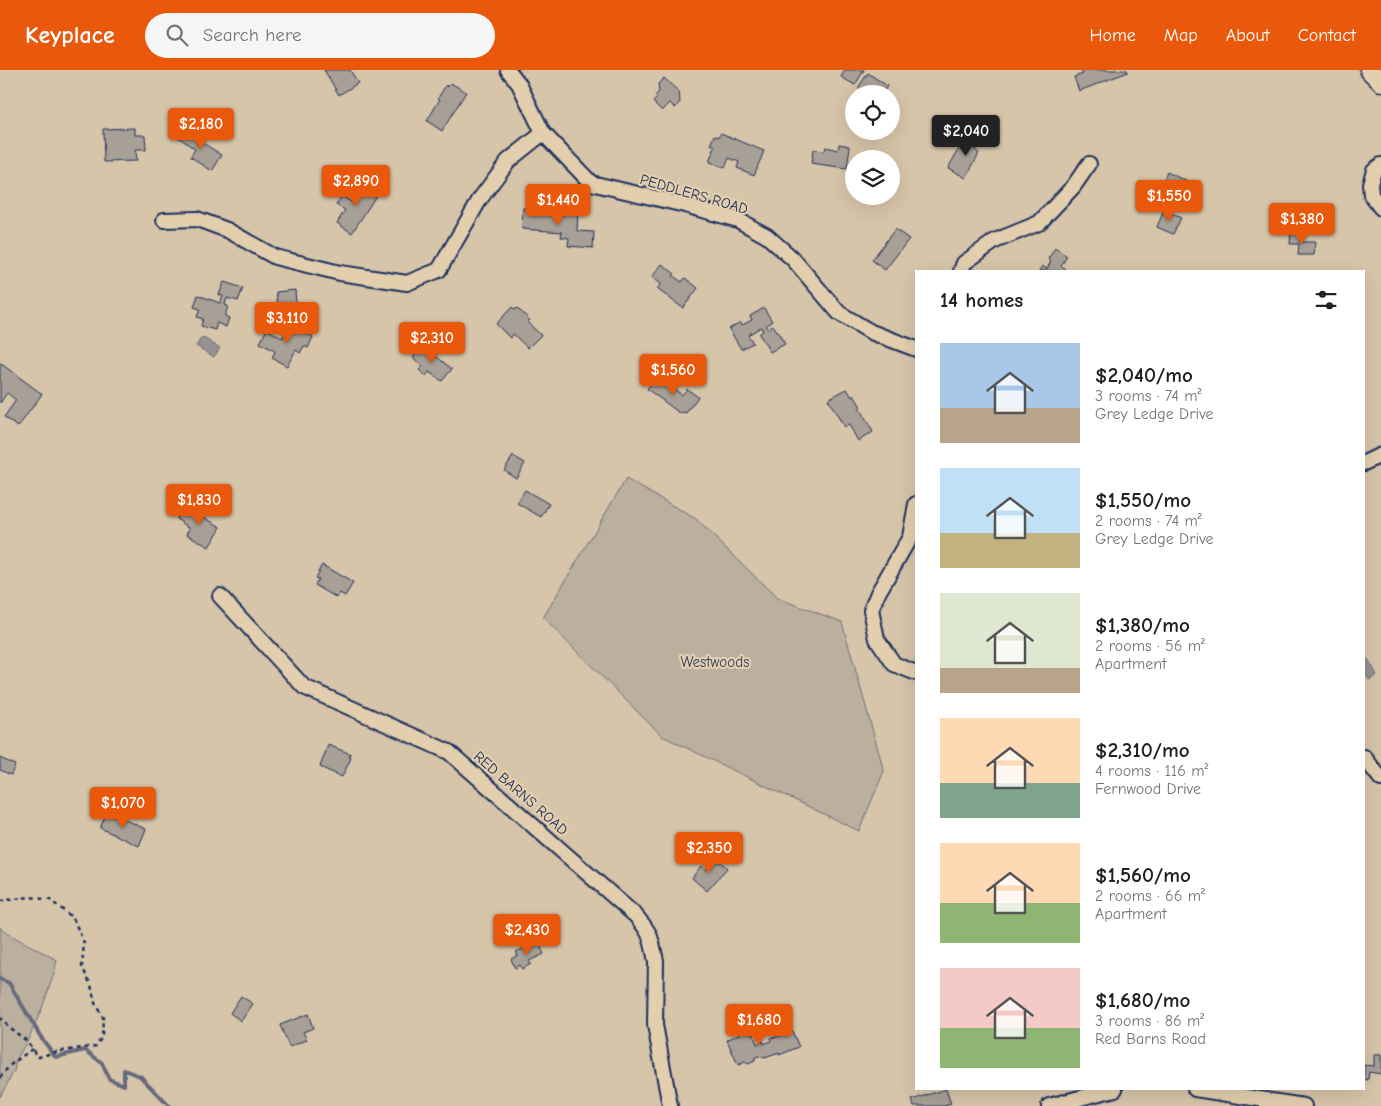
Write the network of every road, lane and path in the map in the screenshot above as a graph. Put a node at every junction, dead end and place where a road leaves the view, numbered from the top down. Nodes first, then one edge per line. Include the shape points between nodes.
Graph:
1 (508, 70) edge
2 (1370, 70) edge
3 (1381, 82) edge
4 (543, 133) junction
5 (1089, 164) dead end
6 (1381, 165) edge
7 (1381, 174) edge
8 (1376, 193) edge
9 (1381, 208) edge
10 (164, 220) dead end
11 (961, 270) edge
12 (915, 349) edge
13 (1381, 455) edge
14 (1365, 463) edge
15 (915, 510) edge
16 (220, 596) dead end
17 (915, 673) edge
18 (1365, 758) edge
19 (1381, 779) edge
20 (0, 901) edge
21 (0, 1018) edge
22 (32, 1049) junction
23 (0, 1078) edge
24 (1111, 1090) edge
25 (1201, 1090) edge
26 (670, 1106) edge
27 (1049, 1106) edge
28 (1304, 1106) edge

1 - 4 street, PEDDLERS ROAD
2 - 3 main road
4 - 10 street via 508,161 480,199 439,270 407,283 340,273 275,257 227,230 197,219
4 - 12 street, PEDDLERS ROAD via 591,183 738,220 767,236 793,259 838,314 871,332
5 - 11 street via 1073,187 1039,223 995,241 964,263
6 - 8 street via 1374,170 1370,184
7 - 8 street
8 - 9 street
13 - 14 street
15 - 17 street via 910,537 870,610 877,639 894,664
16 - 26 street, RED BARNS ROAD via 304,687 449,752 644,926 656,961 654,1025
18 - 19 street
20 - 22 path via 30,897 50,900 73,918 84,943 82,967 103,1018 102,1037 96,1046 39,1057
21 - 22 path
22 - 23 path via 9,1066
24 - 27 street
25 - 28 street

